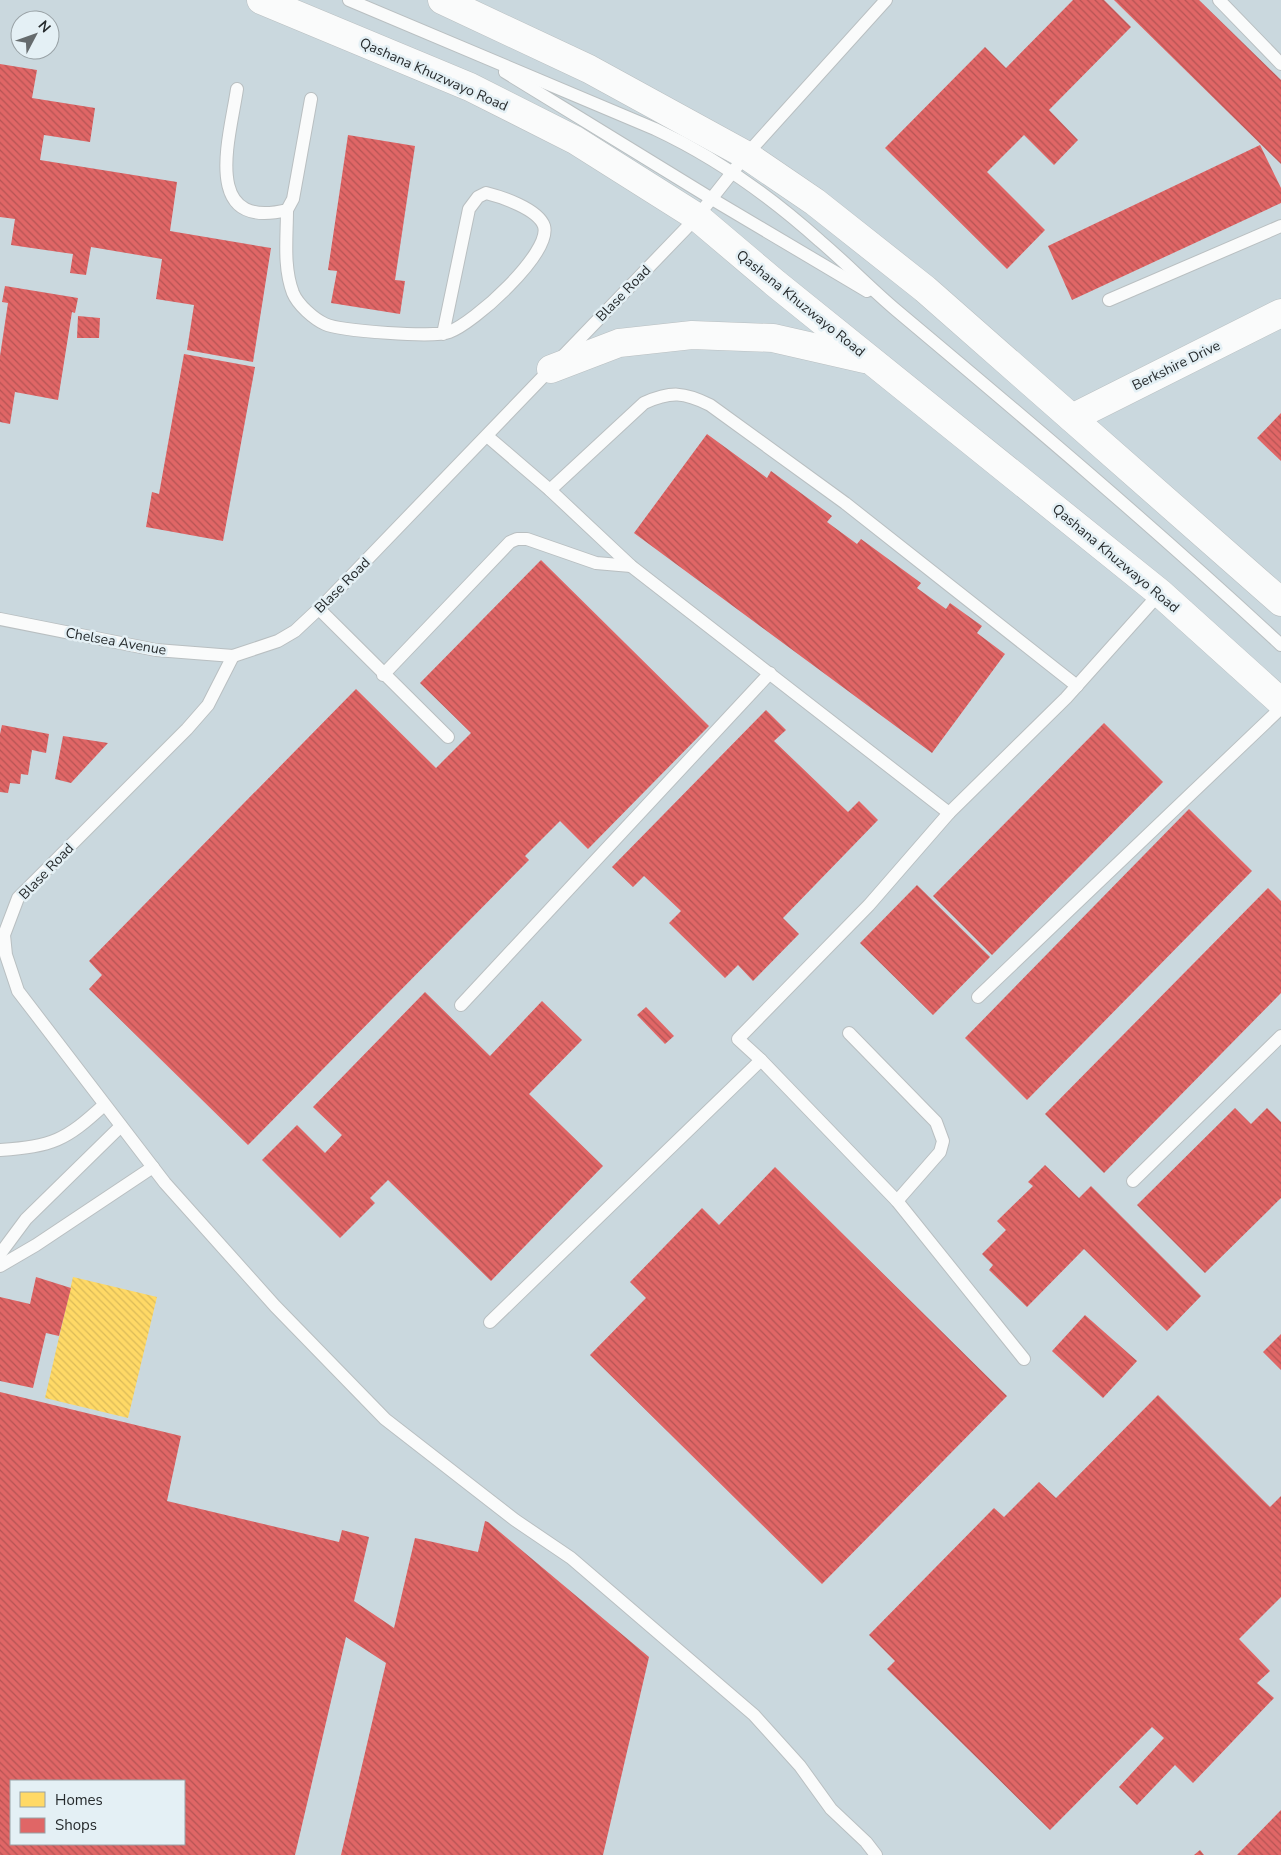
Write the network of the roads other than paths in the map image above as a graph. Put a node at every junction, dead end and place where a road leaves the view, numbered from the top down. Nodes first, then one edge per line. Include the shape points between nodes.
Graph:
1 (261, 0) edge
2 (350, 0) edge
3 (442, 0) edge
4 (886, 0) edge
5 (1219, 0) edge
6 (469, 50) junction
7 (1281, 64) edge
8 (237, 89) dead end
9 (310, 99) dead end
10 (739, 164) junction
11 (704, 208) junction
12 (287, 210) junction
13 (1281, 226) edge
14 (1109, 300) dead end
15 (890, 304) junction
16 (1281, 313) edge
17 (443, 334) junction
18 (872, 360) junction
19 (551, 369) junction
20 (1072, 418) junction
21 (486, 436) junction
22 (550, 490) junction
23 (631, 566) junction
24 (1160, 593) junction
25 (1281, 602) edge
26 (319, 609) junction
27 (0, 619) edge
28 (1281, 645) edge
29 (233, 656) junction
30 (770, 673) junction
31 (383, 675) junction
32 (1077, 686) junction
33 (1281, 702) edge
34 (1281, 708) edge
35 (448, 737) dead end
36 (949, 813) junction
37 (978, 998) dead end
38 (461, 1005) dead end
39 (849, 1033) dead end
40 (1281, 1036) edge
41 (761, 1060) junction
42 (104, 1105) junction
43 (120, 1126) junction
44 (0, 1150) edge
45 (153, 1166) junction
46 (1134, 1181) dead end
47 (897, 1201) junction
48 (0, 1254) edge
49 (0, 1266) edge
50 (490, 1322) dead end
51 (1024, 1359) dead end
52 (876, 1855) edge

1 - 11 main road, Qashana Khuzwayo Road via 470,87
2 - 6 lane
3 - 10 main road via 589,69
4 - 10 lane, Blase Road
5 - 7 lane
6 - 10 lane
6 - 11 lane
8 - 12 lane via 226,158 225,176 229,191 241,206 250,211 276,213
9 - 12 lane via 293,199
10 - 11 lane, Blase Road
10 - 15 lane
10 - 20 main road via 814,202 917,283
11 - 15 lane
11 - 18 main road, Qashana Khuzwayo Road
11 - 19 lane, Blase Road
12 - 17 lane via 286,265 294,294 310,314 343,330
13 - 14 lane
15 - 28 lane via 1131,509
16 - 20 main road, Berkshire Drive
17 - 17 lane via 474,202 486,193 514,202 533,213 545,229 536,254 505,290 471,321
18 - 19 main road via 773,338 692,335 619,343
18 - 24 main road, Qashana Khuzwayo Road
19 - 21 lane, Blase Road
20 - 25 main road
21 - 22 lane
21 - 26 lane, Blase Road
22 - 23 lane
22 - 32 lane via 644,403 662,395 691,396 710,405 845,503
23 - 30 lane
23 - 31 lane via 596,563 527,539 517,539 495,557
24 - 32 lane
24 - 33 main road, Qashana Khuzwayo Road
26 - 29 lane, Blase Road via 295,631 278,641
26 - 31 lane
27 - 29 lane, Chelsea Avenue via 156,650
29 - 42 lane, Blase Road via 219,686 197,719 18,898 4,935 6,956 18,990
30 - 36 lane
30 - 38 lane
31 - 35 lane
32 - 36 lane
34 - 37 lane
36 - 41 lane via 869,904 738,1039
39 - 47 lane via 932,1118 942,1141 940,1152
40 - 46 lane
41 - 47 lane
41 - 50 lane
42 - 43 lane, Blase Road
42 - 44 lane via 60,1139 33,1147
43 - 45 lane, Blase Road
43 - 48 lane via 26,1219
45 - 49 lane
45 - 52 lane, Blase Road via 275,1306 385,1418 515,1520 571,1558 754,1715 800,1766 819,1795
47 - 51 lane

